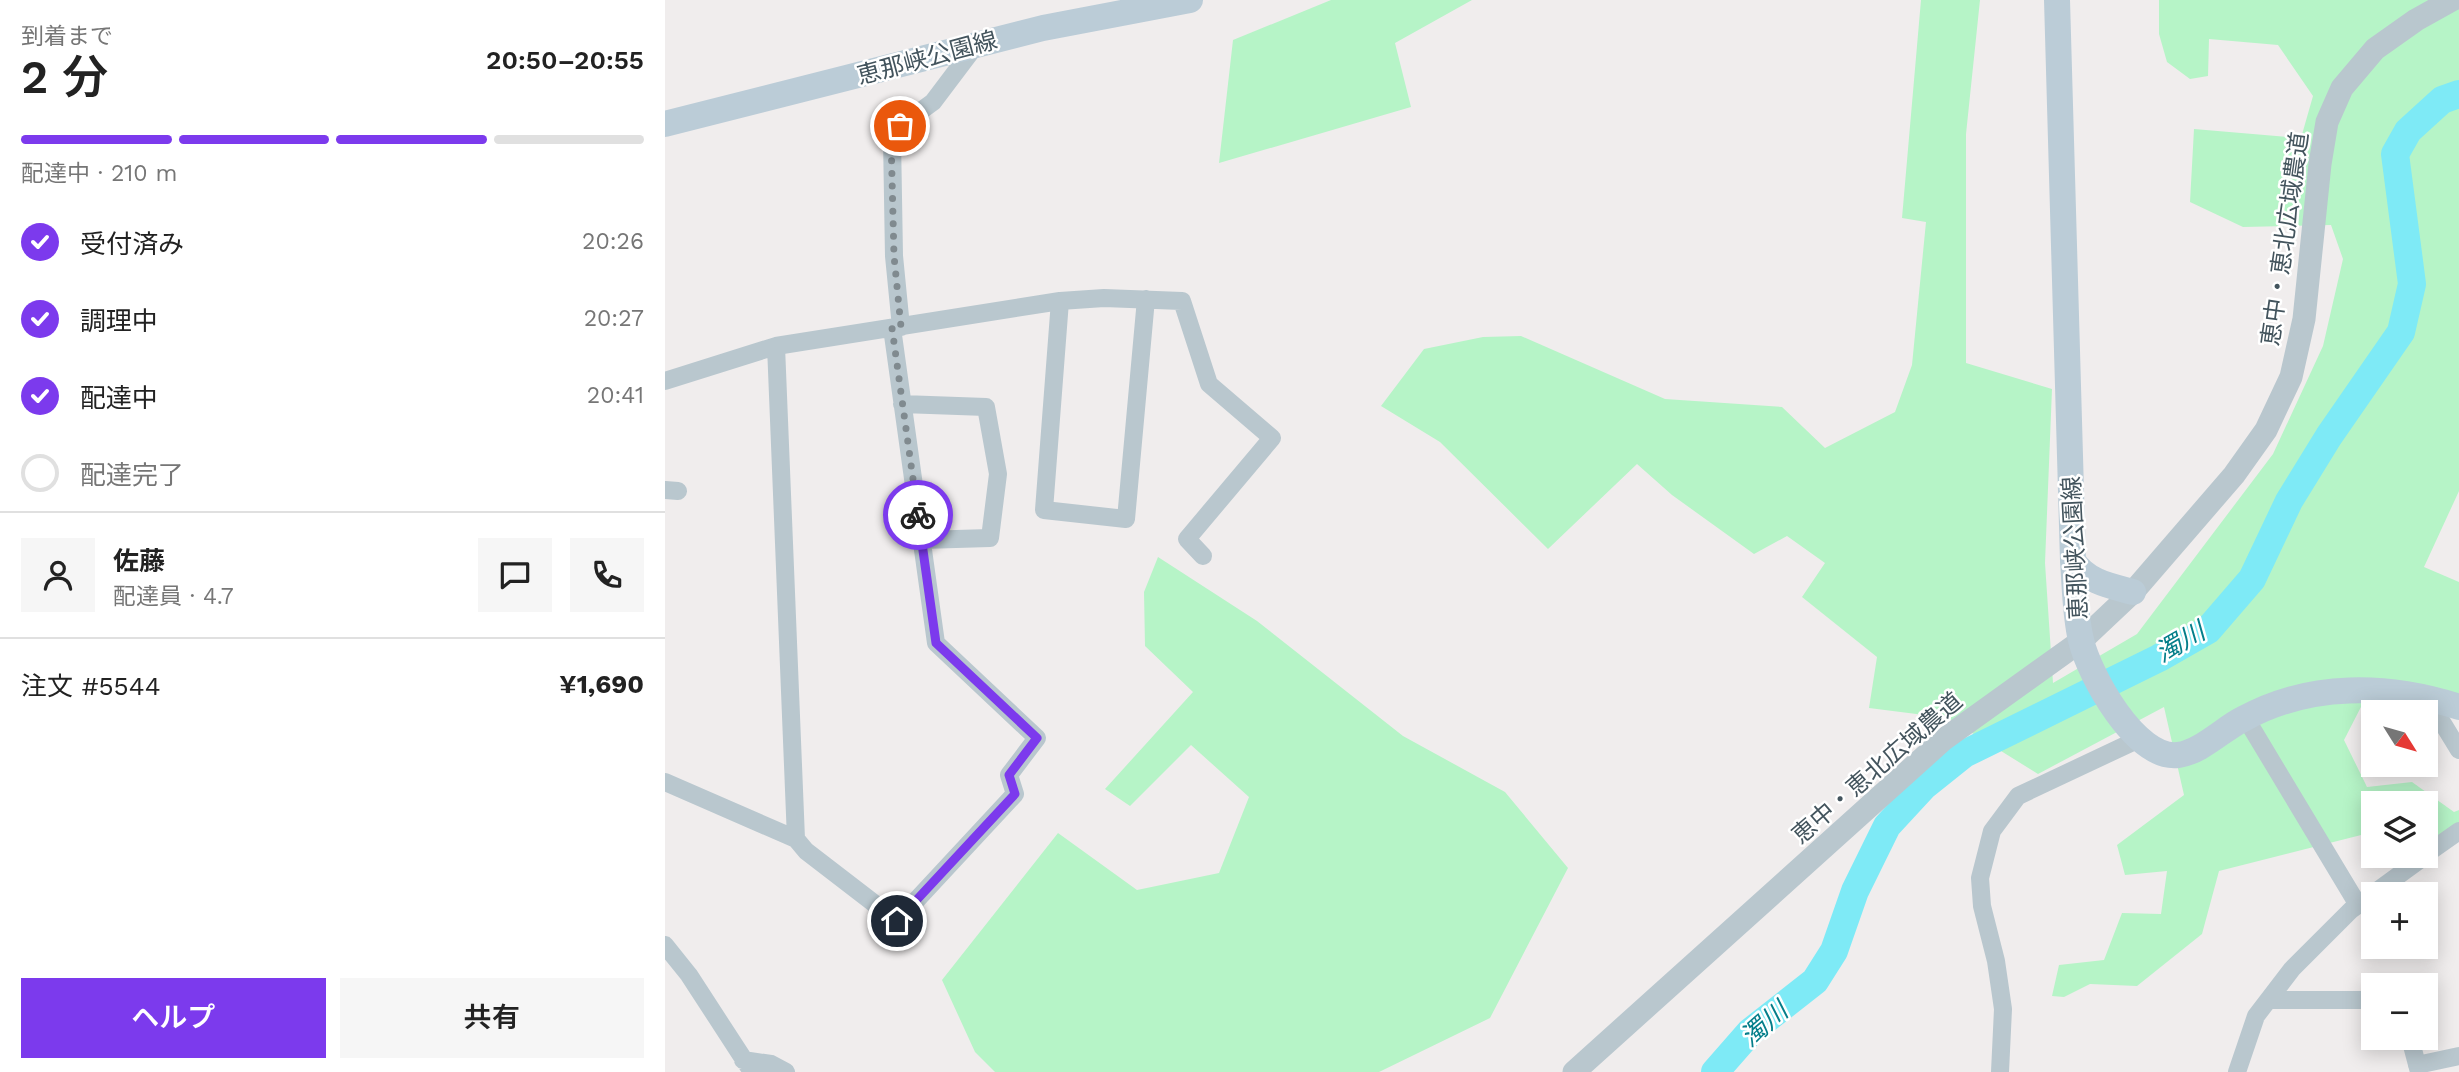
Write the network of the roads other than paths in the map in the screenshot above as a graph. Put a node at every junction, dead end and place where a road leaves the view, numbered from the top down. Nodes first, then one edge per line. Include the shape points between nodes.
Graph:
1 (1190, 0) edge
2 (2057, 0) edge
3 (2452, 0) edge
4 (976, 46) junction
5 (665, 124) edge
6 (1146, 299) junction
7 (1061, 301) junction
8 (896, 328) junction
9 (776, 346) junction
10 (665, 381) edge
11 (902, 404) junction
12 (922, 540) junction
13 (1203, 556) dead end
14 (2073, 561) junction
15 (2133, 592) junction
16 (2081, 641) junction
17 (2426, 696) junction
18 (2459, 707) edge
19 (2245, 717) junction
20 (2131, 730) junction
21 (2459, 750) edge
22 (665, 782) edge
23 (2459, 831) edge
24 (796, 839) junction
25 (2438, 846) edge
26 (2408, 868) edge
27 (2358, 905) junction
28 (665, 945) edge
29 (2268, 1000) junction
30 (2361, 1000) edge
31 (2413, 1050) edge
32 (2459, 1056) edge
33 (747, 1066) edge
34 (2418, 1069) edge
35 (786, 1072) edge
36 (1574, 1072) edge
37 (2000, 1072) edge
38 (2237, 1072) edge

1 - 4 main road, 恵那峡公園線 via 1043,28
2 - 14 main road, 恵那峡公園線
3 - 15 street, 恵中・恵北広域農道 via 2375,49 2342,88 2327,122 2304,319 2291,377 2266,430 2234,475
4 - 5 main road, 恵那峡公園線
4 - 8 street via 933,102 891,138
6 - 7 street
6 - 7 street via 1126,519 1044,510
6 - 13 street via 1182,302 1209,384 1272,438 1187,540
7 - 8 street
8 - 9 street
8 - 11 street
9 - 10 street
9 - 24 street
11 - 12 street
11 - 12 street via 986,407 997,474 991,538
12 - 24 street via 936,643 1037,738 1009,775 1015,794 897,921
14 - 15 main road via 2080,572 2097,582
14 - 16 main road, 恵那峡公園線
15 - 16 street, 恵中・恵北広域農道
16 - 20 main road, 恵那峡公園線 via 2093,673
16 - 36 street, 恵中・恵北広域農道 via 1943,740
17 - 18 main road
17 - 19 main road via 2362,689 2312,693
17 - 21 street
19 - 20 main road via 2178,755 2154,750
19 - 27 street
20 - 37 street via 2018,796 1992,831 1980,878 2003,1009
22 - 24 street
23 - 25 street
26 - 27 street
27 - 29 street via 2292,969
28 - 33 street
29 - 30 street
29 - 38 street via 2256,1016
31 - 34 street
32 - 34 street
33 - 35 street via 771,1063

